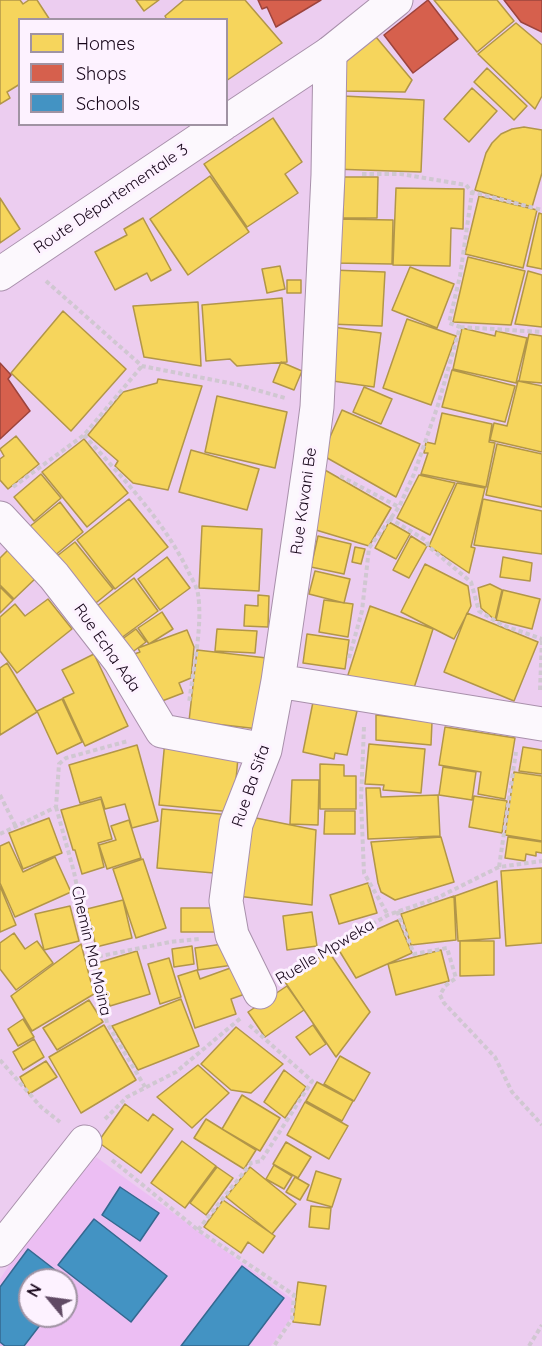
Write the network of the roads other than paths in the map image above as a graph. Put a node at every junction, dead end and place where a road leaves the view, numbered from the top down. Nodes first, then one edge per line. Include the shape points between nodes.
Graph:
1 (396, 0) edge
2 (330, 53) junction
3 (228, 121) edge
4 (221, 126) edge
5 (10, 267) edge
6 (3, 505) edge
7 (278, 681) junction
8 (533, 723) edge
9 (265, 750) junction
10 (251, 1005) road end
11 (85, 1142) road end
12 (0, 1250) edge

1 - 2 street, Route Départementale 3
2 - 3 street, Route Départementale 3
2 - 7 street, Rue Kavani Be via 317,407
4 - 5 street, Route Départementale 3
6 - 9 street, Rue Echa Ada via 173,734
7 - 8 street
7 - 9 street, Rue Ba Sifa
9 - 10 street, Rue Ba Sifa via 236,824 226,901
11 - 12 street

